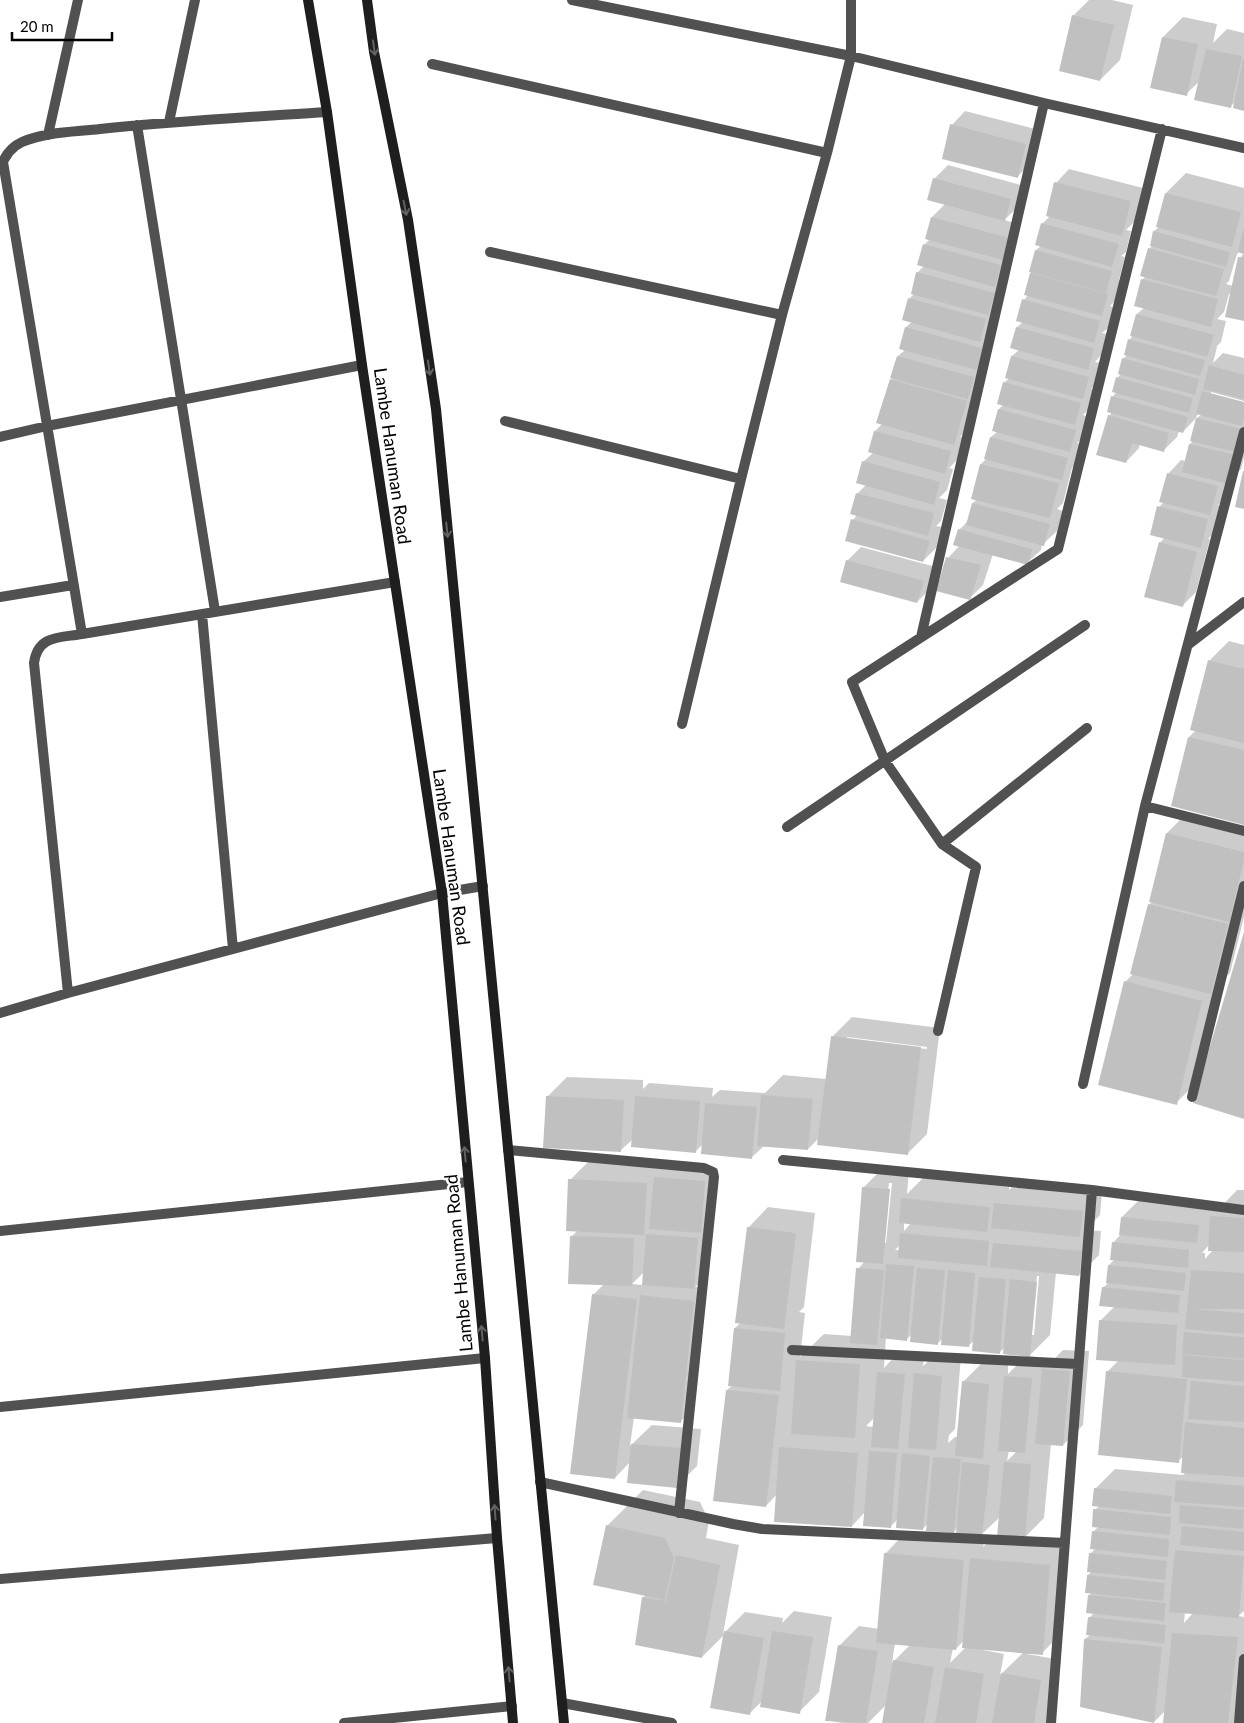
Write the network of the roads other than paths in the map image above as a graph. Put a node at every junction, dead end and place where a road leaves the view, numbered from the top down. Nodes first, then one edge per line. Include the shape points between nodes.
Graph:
1 (78, 0) edge
2 (195, 0) edge
3 (308, 0) edge
4 (367, 0) edge
5 (572, 0) edge
6 (851, 0) edge
7 (851, 56) junction
8 (432, 64) dead end
9 (1044, 103) junction
10 (327, 112) junction
11 (169, 122) junction
12 (137, 125) junction
13 (1162, 129) junction
14 (48, 135) junction
15 (1244, 148) edge
16 (827, 153) junction
17 (1, 167) edge
18 (490, 252) dead end
19 (782, 315) junction
20 (362, 365) junction
21 (182, 400) junction
22 (505, 421) dead end
23 (47, 426) junction
24 (1244, 432) edge
25 (0, 437) edge
26 (741, 479) junction
27 (395, 582) junction
28 (73, 585) junction
29 (0, 597) edge
30 (1244, 602) edge
31 (215, 611) junction
32 (202, 614) junction
33 (1086, 625) dead end
34 (82, 634) junction
35 (921, 637) junction
36 (1189, 644) junction
37 (682, 724) dead end
38 (1087, 728) dead end
39 (885, 761) junction
40 (1145, 806) junction
41 (787, 827) dead end
42 (1244, 831) edge
43 (942, 844) junction
44 (482, 886) junction
45 (1244, 886) edge
46 (442, 893) junction
47 (233, 949) junction
48 (68, 993) junction
49 (0, 1013) edge
50 (938, 1031) dead end
51 (1083, 1084) dead end
52 (1192, 1097) dead end
53 (508, 1150) junction
54 (783, 1160) dead end
55 (468, 1182) junction
56 (1092, 1190) junction
57 (1244, 1210) edge
58 (0, 1231) edge
59 (792, 1350) dead end
60 (484, 1358) junction
61 (1078, 1364) junction
62 (0, 1407) edge
63 (540, 1482) junction
64 (679, 1513) junction
65 (497, 1538) junction
66 (1064, 1543) junction
67 (0, 1578) edge
68 (1244, 1659) edge
69 (562, 1703) junction
70 (512, 1706) junction
71 (344, 1723) edge
72 (513, 1723) edge
73 (564, 1723) edge
74 (672, 1723) edge
75 (1051, 1723) edge
76 (1239, 1723) edge

1 - 14 street
2 - 11 street
3 - 10 street, Lambe Hanuman Road
4 -> 44 street via 374,52 408,220 436,409
5 - 7 street
6 - 7 street
7 - 9 street
7 - 16 street
8 - 16 street
9 - 13 street
9 - 35 street
10 - 11 street
10 - 20 street, Lambe Hanuman Road
11 - 12 street
12 - 14 street
12 - 21 street
13 - 15 street
13 - 35 street via 1058,549
14 - 17 street via 12,148
16 - 19 street
17 - 23 street
18 - 19 street
19 - 26 street
20 - 21 street
20 - 27 street, Lambe Hanuman Road
21 - 23 street
21 - 31 street
22 - 26 street
23 - 25 street
23 - 28 street
24 - 36 street
26 - 37 street
27 - 31 street
27 - 46 street, Lambe Hanuman Road
28 - 29 street
28 - 34 street
30 - 36 street
31 - 32 street
32 - 34 street
32 - 47 street
33 - 39 street
34 - 48 street via 42,643 34,663
35 - 39 street via 852,682
36 - 40 street
38 - 43 street
39 - 41 street
39 - 43 street
40 - 42 street
40 - 51 street
43 - 50 street via 976,867
44 - 46 street
44 - 53 street
45 - 52 street
46 - 47 street
55 -> 46 street, Lambe Hanuman Road
47 - 48 street
48 - 49 street
53 - 63 street
53 - 64 street via 704,1168 713,1172
54 - 56 street
55 - 58 street
60 -> 55 street, Lambe Hanuman Road
56 - 57 street
56 - 61 street
59 - 61 street
60 - 62 street
65 -> 60 street, Lambe Hanuman Road
61 - 66 street
63 - 64 street
63 - 69 street
64 - 66 street via 762,1529
65 - 67 street
70 -> 65 street, Lambe Hanuman Road
66 - 75 street
68 - 76 street
69 - 73 street
69 - 74 street
70 - 71 street
70 - 72 street, Lambe Hanuman Road

